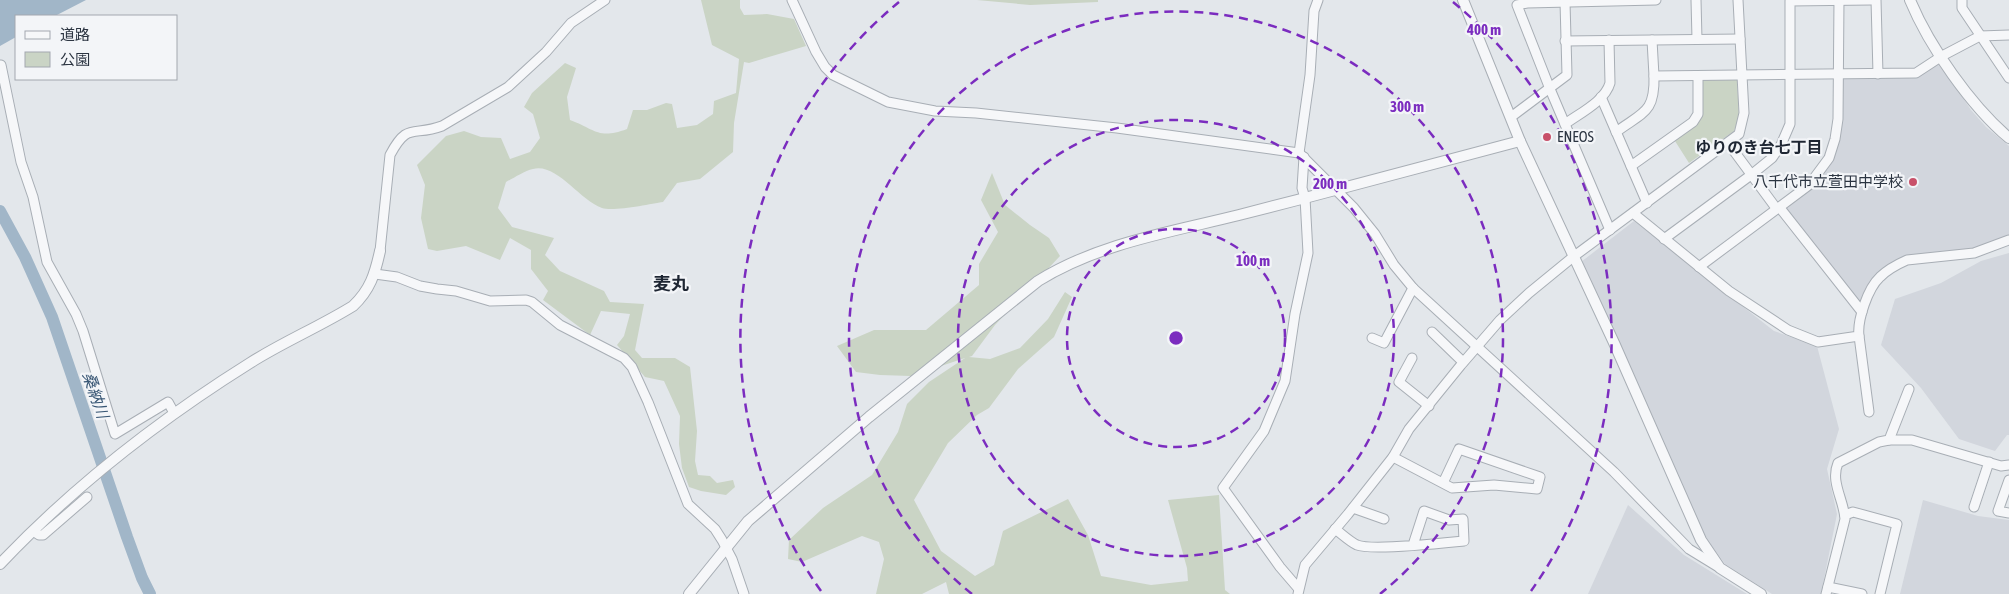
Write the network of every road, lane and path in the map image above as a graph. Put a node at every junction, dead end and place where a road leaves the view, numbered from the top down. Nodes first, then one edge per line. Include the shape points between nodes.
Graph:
1 (605, 0) edge
2 (792, 0) edge
3 (1318, 0) edge
4 (1463, 0) edge
5 (1656, 0) edge
6 (1696, 0) edge
7 (1738, 0) edge
8 (1839, 0) edge
9 (1871, 0) edge
10 (1876, 0) edge
11 (1910, 0) edge
12 (1962, 0) edge
13 (1565, 2) junction
14 (2009, 35) edge
15 (1980, 36) junction
16 (1697, 39) junction
17 (1740, 39) junction
18 (1609, 40) junction
19 (1652, 40) junction
20 (1565, 41) junction
21 (1942, 56) junction
22 (1, 65) edge
23 (1839, 74) junction
24 (1878, 74) junction
25 (1790, 75) junction
26 (1654, 76) junction
27 (1698, 76) junction
28 (1742, 76) junction
29 (2009, 78) edge
30 (1550, 89) junction
31 (1601, 97) junction
32 (1511, 117) junction
33 (1565, 124) junction
34 (1616, 132) junction
35 (2009, 138) edge
36 (1520, 140) junction
37 (1728, 143) junction
38 (1302, 155) junction
39 (1631, 166) junction
40 (1751, 175) junction
41 (1336, 190) junction
42 (1305, 198) junction
43 (1646, 203) junction
44 (1778, 208) junction
45 (1633, 213) junction
46 (1610, 230) junction
47 (1664, 238) junction
48 (2009, 240) edge
49 (380, 251) joint
50 (1573, 257) junction
51 (1699, 267) junction
52 (375, 274) junction
53 (1414, 288) junction
54 (1862, 312) junction
55 (1432, 332) dead end
56 (1859, 336) junction
57 (1372, 338) dead end
58 (1477, 347) junction
59 (1412, 358) dead end
60 (1463, 362) junction
61 (1909, 389) dead end
62 (1429, 406) junction
63 (1869, 412) dead end
64 (174, 413) junction
65 (1889, 440) junction
66 (1393, 457) junction
67 (1989, 462) junction
68 (2009, 465) edge
69 (2009, 480) edge
70 (1443, 483) junction
71 (87, 497) dead end
72 (1974, 507) dead end
73 (1353, 508) junction
74 (2009, 513) edge
75 (1845, 515) junction
76 (1384, 519) dead end
77 (1335, 529) junction
78 (33, 531) junction
79 (1413, 545) junction
80 (725, 548) junction
81 (0, 564) edge
82 (1720, 568) junction
83 (1827, 590) edge
84 (1298, 591) edge
85 (689, 594) edge
86 (744, 594) edge
87 (1761, 594) edge
88 (1862, 594) edge
89 (1880, 594) edge

1 - 49 street via 571,23 508,88 442,126 408,132 397,141 390,155
2 - 38 street via 816,52 833,75 888,102 936,111 1117,128
3 - 38 street via 1314,11
4 - 32 street
5 - 13 street
6 - 16 street
7 - 17 street
8 - 9 street
8 - 23 street
8 - 25 street via 1790,1
10 - 24 street
11 - 21 street
12 - 15 street via 1962,8
13 - 20 street
13 - 30 street via 1517,5
14 - 15 street
15 - 21 street
15 - 29 street
16 - 17 street
16 - 19 street
17 - 28 street
18 - 19 street
18 - 20 street
18 - 31 street via 1610,82
19 - 26 street
20 - 30 street via 1567,75
21 - 24 street via 1916,73
21 - 35 street via 1972,102
22 - 64 street via 21,162 33,197 47,262 80,323 116,434 168,402
23 - 24 street
23 - 25 street
23 - 44 street via 1837,130 1829,158 1809,185
25 - 28 street
25 - 40 street via 1790,124 1772,158
26 - 27 street
26 - 34 street via 1655,92 1650,107
27 - 28 street
27 - 39 street via 1698,114 1693,122
28 - 37 street via 1742,124 1739,134
30 - 32 street
30 - 33 street
31 - 33 street
31 - 34 street
32 - 36 street
33 - 46 street
34 - 39 street
36 - 41 street
36 - 50 street
37 - 40 street
37 - 43 street
38 - 41 street
38 - 42 street
39 - 43 street
40 - 44 street
40 - 47 street
41 - 42 street
41 - 53 street via 1354,208 1394,266
42 - 80 street via 1105,249 1057,269 862,423 748,521
42 - 84 street via 1308,253 1286,381 1264,431 1223,488
43 - 45 street
44 - 51 street
44 - 54 street
45 - 46 street
45 - 47 street
46 - 50 street
47 - 51 street
48 - 54 street via 1974,253 1916,259 1897,265 1879,277
49 - 52 street
50 - 58 street via 1500,320
50 - 82 street via 1701,540
51 - 56 street via 1770,319 1804,338 1818,342
52 - 64 street via 363,296 353,306 252,361
52 - 80 street via 490,301 532,302 560,325 624,358 648,402 688,504 715,529
53 - 57 street via 1384,343
53 - 58 street
54 - 56 street
55 - 60 street
56 - 63 street
58 - 60 street
58 - 82 street via 1614,472 1689,549
59 - 62 street via 1399,382
60 - 62 street
61 - 65 street
62 - 66 street via 1409,428
64 - 78 street via 122,452
65 - 67 street via 1912,440
65 - 75 street via 1838,463 1834,476
66 - 70 street
66 - 73 street
67 - 68 street
67 - 72 street
69 - 74 street via 1998,511
70 - 70 street via 1452,488 1494,485 1536,489 1540,477 1458,449
71 - 78 street via 43,535
73 - 76 street
73 - 77 street
75 - 83 street
75 - 89 street via 1853,512 1896,524
77 - 79 street via 1358,545
77 - 84 street via 1304,565
78 - 81 street
79 - 79 street via 1464,541 1463,519 1449,520 1424,512
80 - 85 street
80 - 86 street
82 - 87 street
83 - 88 street

